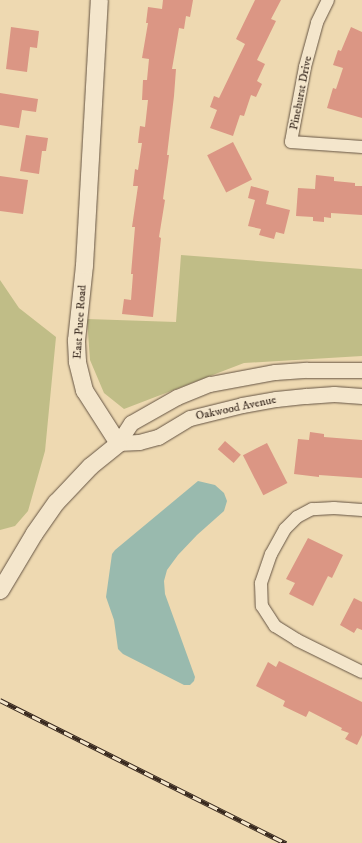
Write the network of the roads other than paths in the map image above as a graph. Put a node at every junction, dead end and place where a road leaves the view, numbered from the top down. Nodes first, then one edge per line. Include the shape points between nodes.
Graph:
1 (98, 0) edge
2 (328, 0) edge
3 (362, 147) edge
4 (362, 370) edge
5 (362, 396) edge
6 (118, 443) junction
7 (362, 510) edge
8 (0, 590) edge
9 (362, 672) edge

1 - 6 main road, East Puce Road via 85,257 76,340 77,361 84,390
2 - 3 street, Pinehurst Drive via 317,23 305,67 291,142
4 - 6 street via 275,372 210,384 177,397 131,423
5 - 6 street, Oakwood Avenue via 306,396 242,405 190,418 158,437 139,442
6 - 8 main road via 90,466 56,502
7 - 9 street via 312,509 297,517 284,529 271,554 261,583 262,606 275,626 297,640

